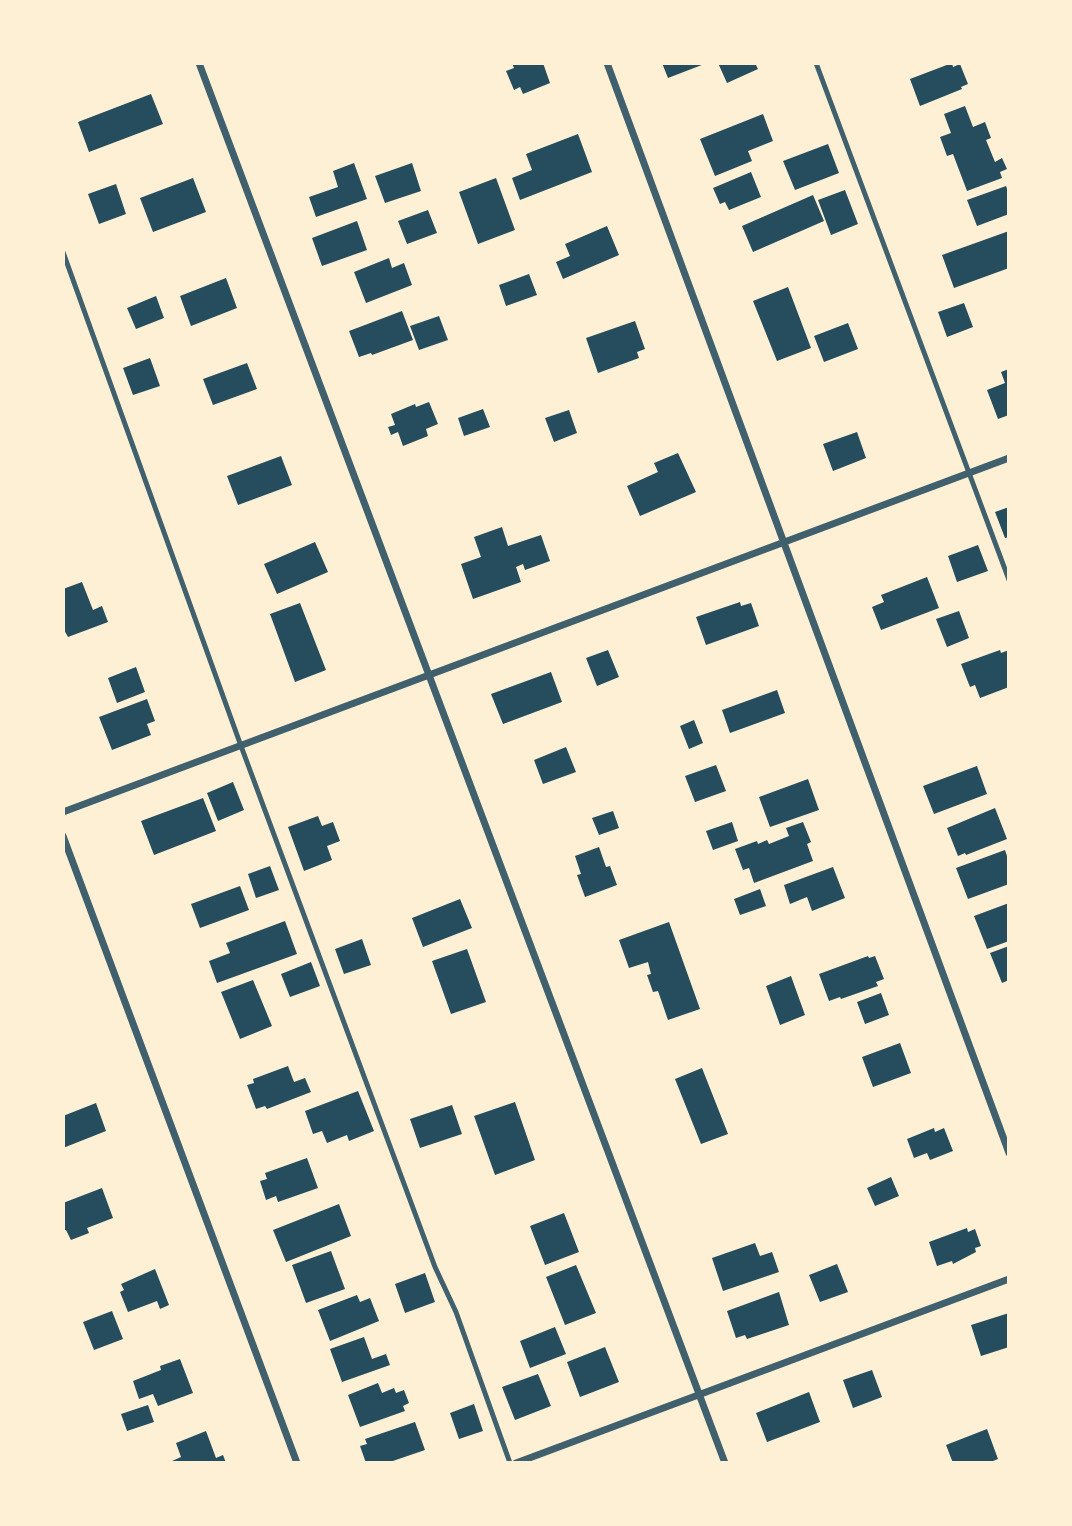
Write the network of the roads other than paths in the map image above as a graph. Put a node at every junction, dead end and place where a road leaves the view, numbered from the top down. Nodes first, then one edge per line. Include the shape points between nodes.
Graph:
1 (199, 63) edge
2 (607, 63) edge
3 (816, 63) edge
4 (63, 252) edge
5 (1009, 458) edge
6 (968, 474) junction
7 (784, 543) junction
8 (1009, 580) edge
9 (431, 676) junction
10 (241, 746) junction
11 (63, 812) edge
12 (63, 836) edge
13 (1009, 1153) edge
14 (1009, 1279) edge
15 (699, 1395) junction
16 (297, 1463) edge
17 (510, 1463) edge
18 (516, 1463) edge
19 (725, 1463) edge

1 - 9 street
2 - 7 street
3 - 6 lane
4 - 10 lane
5 - 6 street
6 - 7 street
6 - 8 lane
7 - 9 street
7 - 13 street
9 - 10 street
9 - 15 street
10 - 11 street
10 - 17 lane
12 - 16 street
14 - 15 street
15 - 18 street
15 - 19 street

